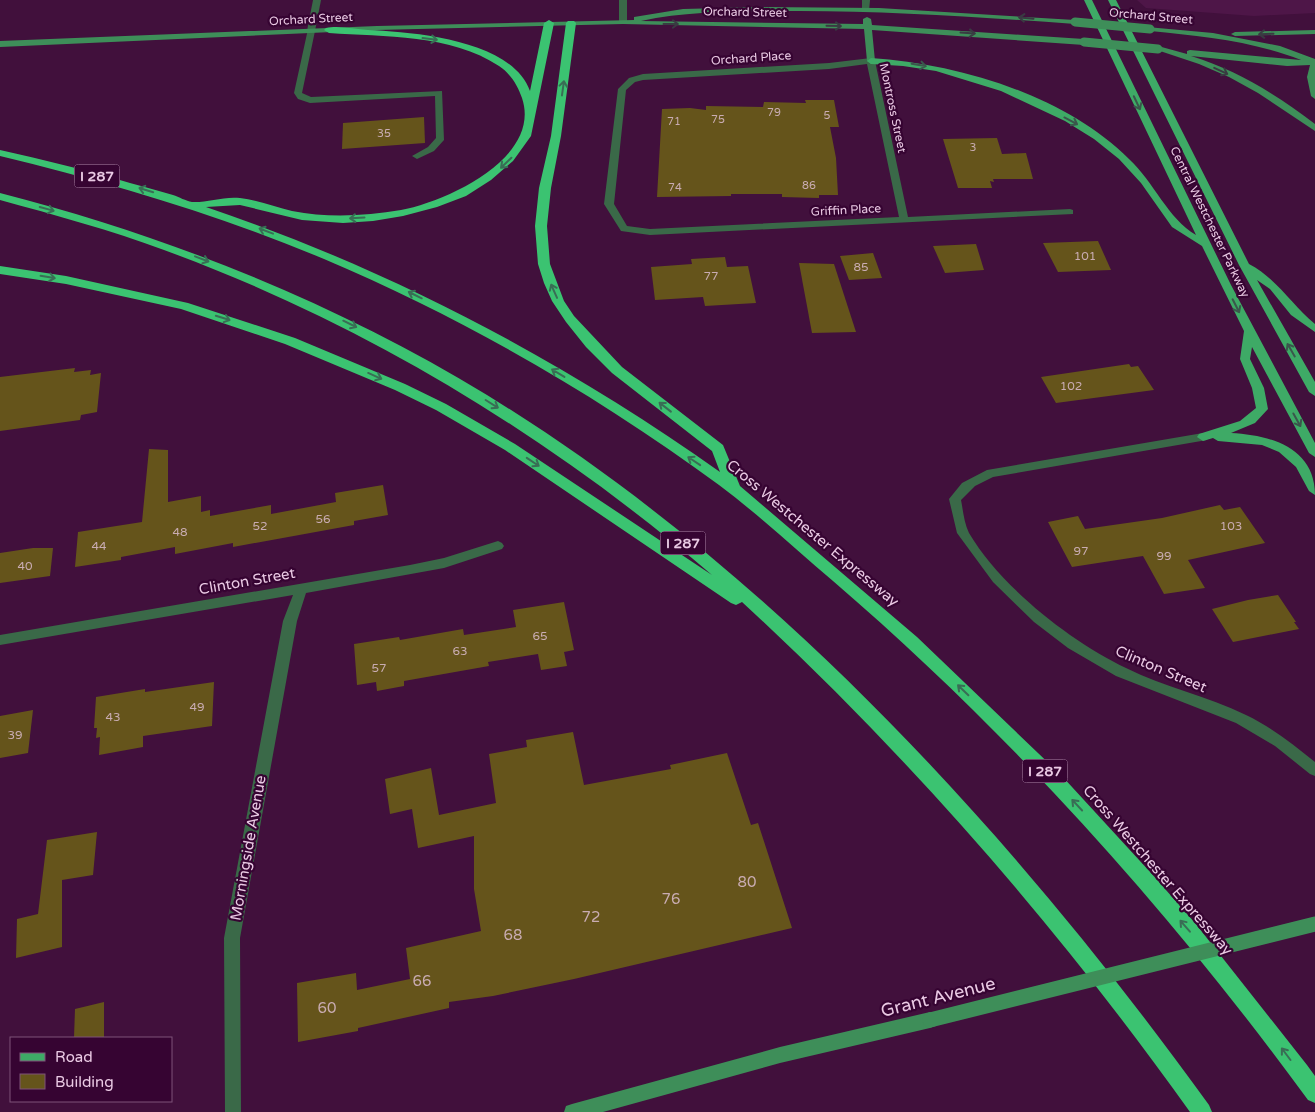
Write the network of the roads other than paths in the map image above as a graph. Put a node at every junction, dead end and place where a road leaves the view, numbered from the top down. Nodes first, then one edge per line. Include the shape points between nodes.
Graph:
1 (318, 0) edge
2 (623, 0) edge
3 (832, 0) edge
4 (1088, 0) edge
5 (1112, 0) edge
6 (866, 5) edge
7 (742, 10) junction
8 (623, 22) junction
9 (571, 23) junction
10 (549, 24) junction
11 (867, 27) junction
12 (329, 30) junction
13 (311, 31) junction
14 (1315, 32) edge
15 (1214, 35) junction
16 (0, 44) edge
17 (1158, 49) junction
18 (871, 61) junction
19 (1315, 62) edge
20 (1315, 96) edge
21 (530, 122) junction
22 (1315, 128) edge
23 (0, 153) edge
24 (417, 156) dead end
25 (0, 196) edge
26 (193, 205) junction
27 (1070, 212) dead end
28 (904, 219) junction
29 (624, 229) joint
30 (1204, 245) junction
31 (1244, 265) junction
32 (0, 270) edge
33 (1315, 329) edge
34 (1249, 331) junction
35 (1315, 392) edge
36 (1203, 437) junction
37 (1315, 453) edge
38 (734, 489) junction
39 (1315, 491) edge
40 (498, 546) dead end
41 (301, 589) junction
42 (783, 630) junction
43 (0, 640) edge
44 (1315, 770) edge
45 (1315, 924) edge
46 (1315, 1093) edge
47 (233, 1112) edge
48 (572, 1112) edge
49 (1202, 1112) edge

1 - 13 street
2 - 8 street
3 - 7 street
4 -> 30 main road, Central Westchester Parkway
5 - 31 main road, Central Westchester Parkway
6 - 7 street, Orchard Street
6 - 11 street, Montross Street
15 -> 6 street, Orchard Street, bridge
7 - 8 street, Orchard Street via 651,16
8 - 9 street, Orchard Street
8 -> 11 street, Orchard Street
9 - 10 street, Orchard Street
38 -> 9 highway via 718,448 617,370 570,319 550,283 541,246 542,216
10 - 12 street, Orchard Street
10 - 21 highway
11 -> 17 street, Orchard Street, bridge
11 - 18 street, Montross Street
12 - 13 street, Orchard Street
12 -> 21 highway via 439,40 482,52 510,70 520,82 528,94
13 - 16 street, Orchard Street
13 - 24 street via 298,93 301,97 310,100 439,93 441,138 431,149
14 -> 15 street
15 - 19 street, Orchard Street via 1277,48
17 - 19 street, Orchard Street via 1287,63
17 -> 22 street via 1204,63 1237,78 1280,102
18 - 28 street, Montross Street
18 - 29 street, Orchard Place via 632,80 622,89 609,204
18 -> 30 main road via 918,65 977,80 1039,104 1080,125 1122,157 1176,225
19 - 20 street via 1311,77
21 -> 26 highway via 518,150 498,170 473,187 426,207 343,219 294,216 238,200
26 -> 23 highway, Cross Westchester Expressway / I 287 via 86,173
25 -> 42 highway, I 287 via 80,218 197,257 296,298 407,354 516,419 588,469 700,557
38 -> 26 highway, Cross Westchester Expressway / I 287 via 608,404 455,315 306,247
27 - 28 street, Griffin Place
28 - 29 street, Griffin Place via 650,232
30 -> 34 main road, Central Westchester Parkway
31 - 33 main road via 1274,287 1294,313
35 -> 31 main road, Central Westchester Parkway
32 -> 42 highway via 66,280 184,306 290,341 400,387 510,447
34 - 36 main road via 1245,359 1258,388 1262,408 1258,416 1247,422
34 -> 37 main road, Central Westchester Parkway
36 - 39 main road via 1250,438 1281,447 1299,464
36 - 44 street, Clinton Street via 991,473 961,490 955,499 956,514 963,533 997,579 1073,644 1121,672 1241,720 1280,742
46 -> 38 highway, Cross Westchester Expressway / I 287 via 1188,930 1040,766 869,602
40 - 41 street, Clinton Street via 444,563
41 - 43 street, Clinton Street
41 - 47 street, Morningside Avenue via 290,621 232,938
42 - 49 highway, I 287 via 913,758 1003,858 1053,917
45 - 48 street, Grant Avenue, bridge via 780,1055

